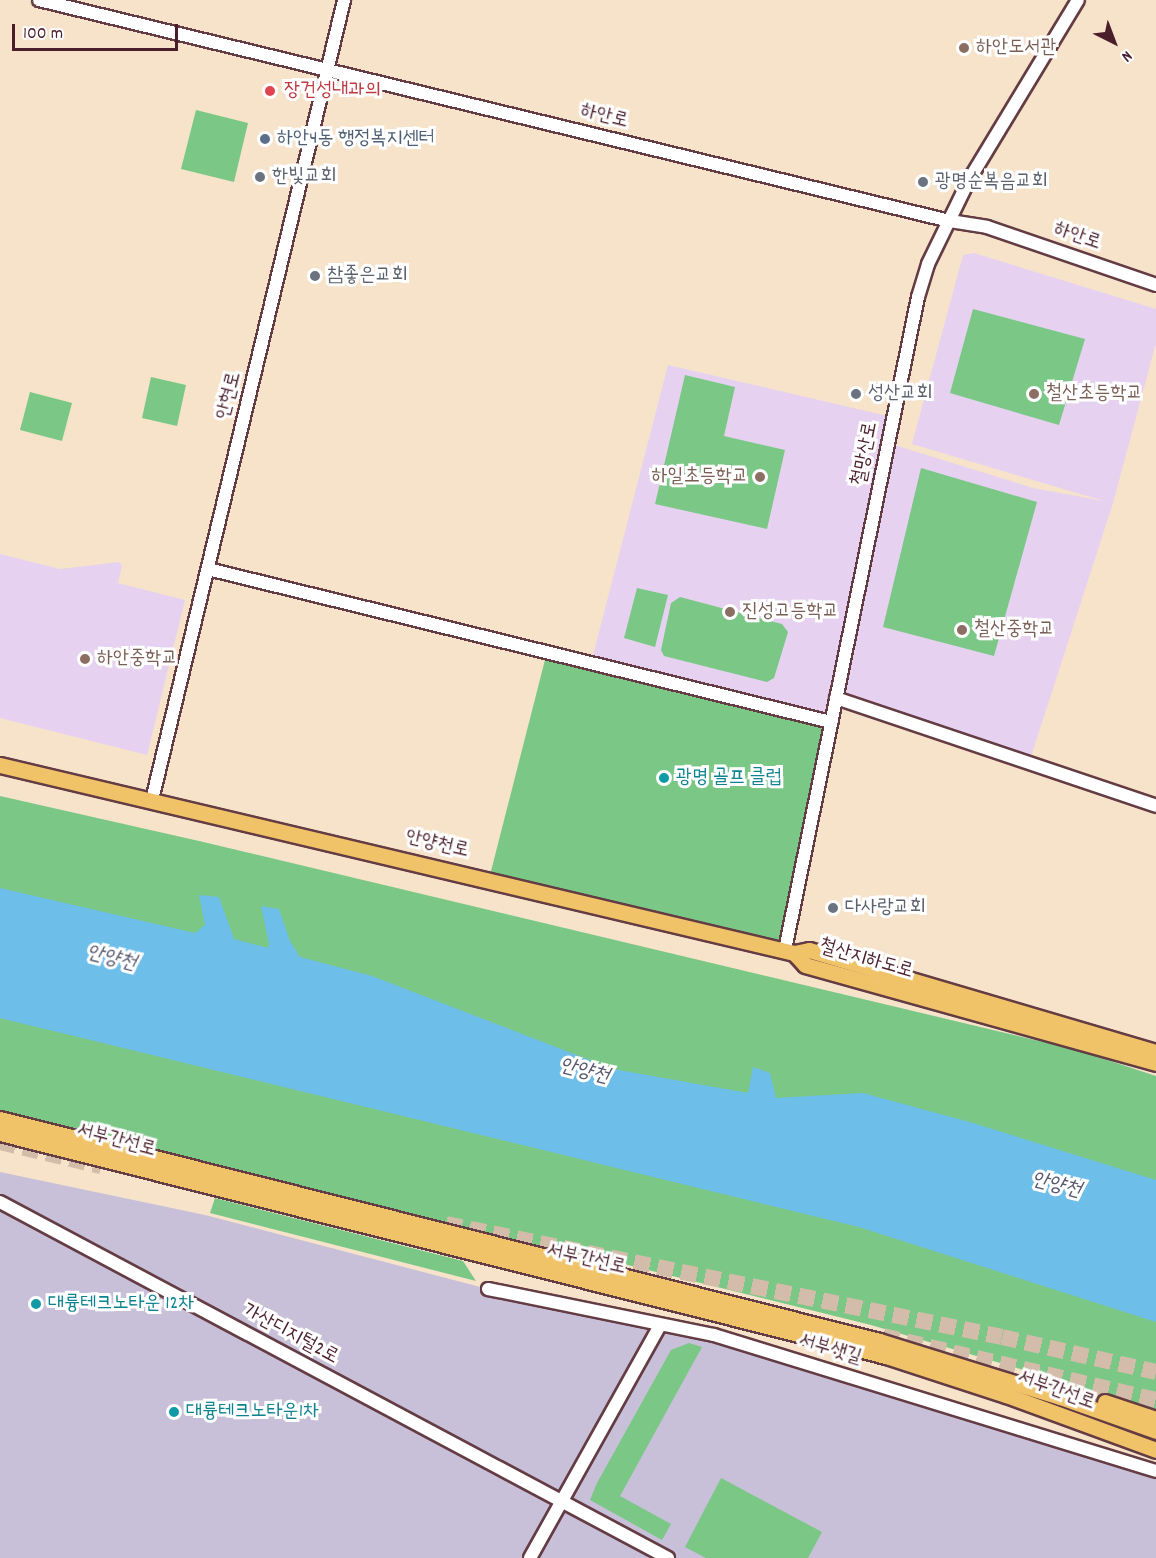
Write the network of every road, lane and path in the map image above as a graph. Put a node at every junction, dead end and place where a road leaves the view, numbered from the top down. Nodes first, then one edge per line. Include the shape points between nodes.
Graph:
1 (39, 0) edge
2 (344, 0) edge
3 (1078, 0) edge
4 (328, 70) junction
5 (950, 221) junction
6 (1156, 285) edge
7 (208, 569) junction
8 (836, 698) junction
9 (831, 722) junction
10 (0, 754) edge
11 (0, 765) edge
12 (0, 773) edge
13 (70, 781) junction
14 (152, 800) junction
15 (1156, 806) edge
16 (789, 952) junction
17 (1156, 1052) edge
18 (1156, 1063) edge
19 (0, 1119) edge
20 (0, 1133) edge
21 (0, 1140) edge
22 (144, 1170) junction
23 (0, 1202) edge
24 (488, 1289) dead end
25 (660, 1325) junction
26 (933, 1357) junction
27 (1156, 1419) edge
28 (1156, 1431) edge
29 (1116, 1436) junction
30 (1156, 1450) edge
31 (1156, 1455) edge
32 (1156, 1471) edge
33 (561, 1501) junction
34 (530, 1558) edge
35 (668, 1558) edge

1 - 4 street, 하안로
2 - 4 street, 안현로
3 - 5 street, 철망산로 via 969,180
4 - 5 street, 하안로
4 - 7 street, 안현로
5 - 6 street, 하안로 via 987,227
5 - 8 street, 철망산로 via 928,264 911,327
7 - 9 street
7 - 14 street, 안현로
8 - 9 street, 철망산로
8 - 15 street
9 - 16 street, 철망산로
10 - 13 main road
11 - 13 main road
12 - 13 main road
13 - 14 main road, 안양천로
14 - 16 main road, 안양천로
16 - 17 main road, 철산지하도로 via 809,950
16 - 18 main road, 철산지하도로 via 805,965
19 - 26 main road, 서부간선로
20 - 22 main road, 서부간선로
21 - 22 main road via 95,1163
22 - 29 main road, 서부간선로 via 886,1356
23 - 33 street, 가산디지털2로
24 - 25 street, 서부샛길
25 - 32 street, 서부샛길 via 714,1335
25 - 33 street
26 - 27 main road via 970,1361
26 - 28 main road, 서부간선로
29 - 30 main road, 서부간선로
29 - 31 main road
33 - 34 street
33 - 35 street, 가산디지털2로

